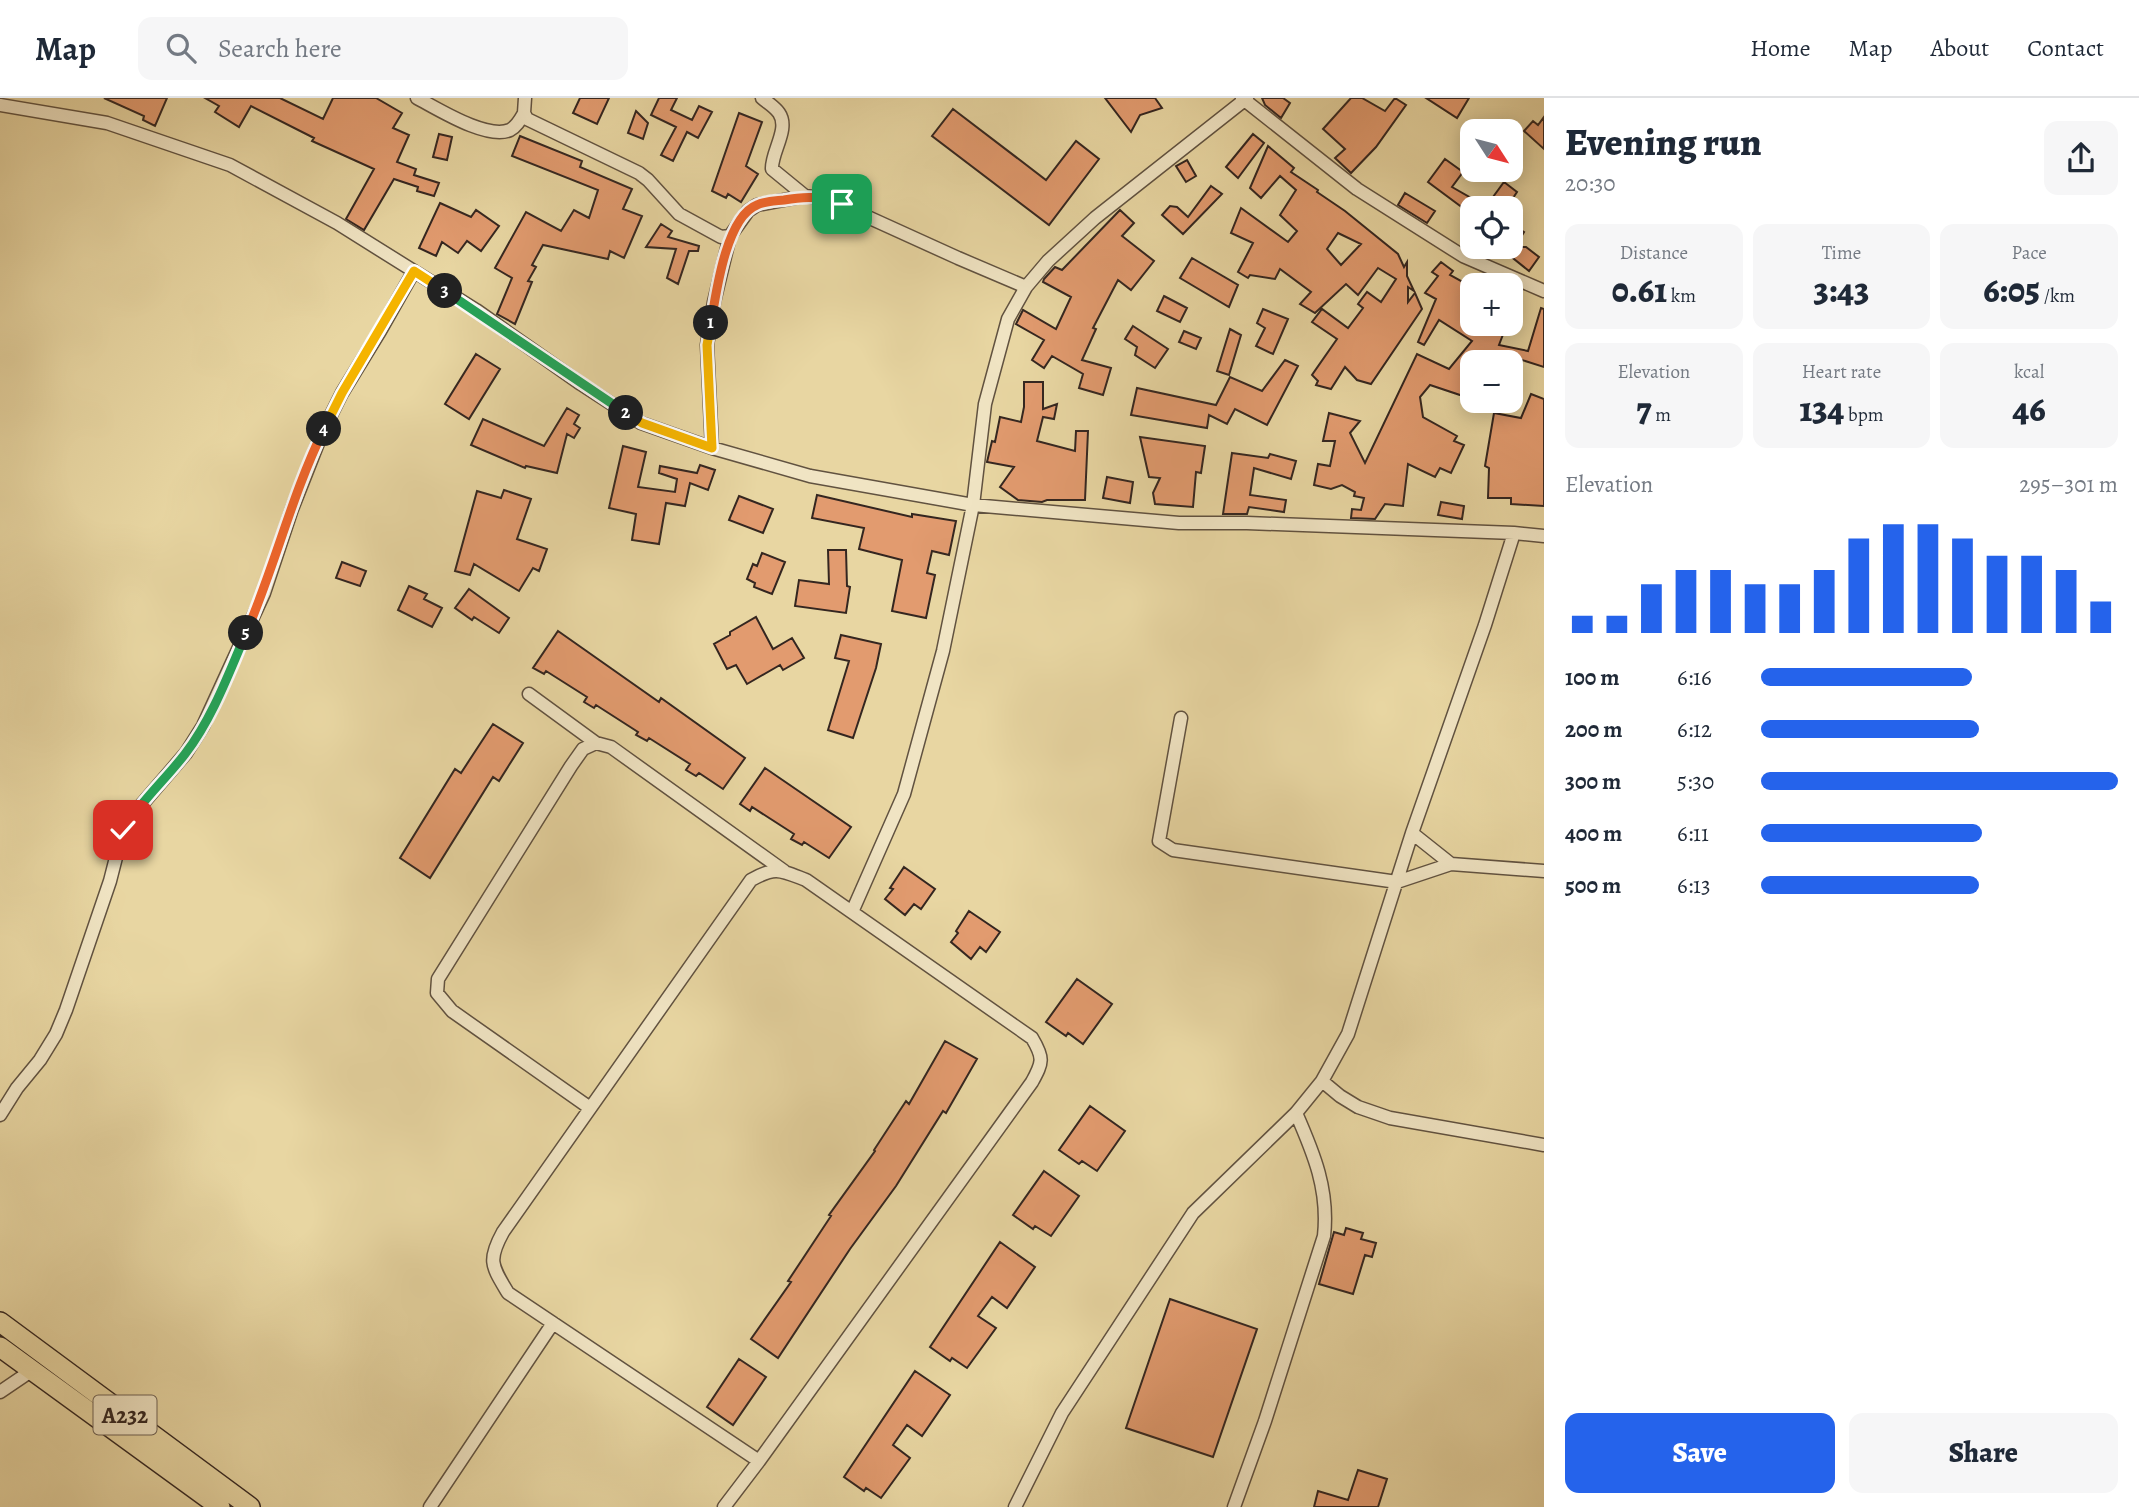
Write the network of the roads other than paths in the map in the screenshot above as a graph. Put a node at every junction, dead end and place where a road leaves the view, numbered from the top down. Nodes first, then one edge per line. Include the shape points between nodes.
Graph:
1 (417, 98) edge
2 (525, 98) edge
3 (762, 98) edge
4 (1245, 99) edge
5 (0, 105) edge
6 (524, 113) junction
7 (805, 196) junction
8 (730, 236) junction
9 (414, 271) junction
10 (1026, 287) junction
11 (1544, 291) edge
12 (712, 448) junction
13 (973, 505) junction
14 (1514, 533) junction
15 (1544, 536) edge
16 (529, 694) dead end
17 (1181, 718) dead end
18 (596, 743) junction
19 (1412, 833) junction
20 (1451, 864) junction
21 (784, 871) junction
22 (1544, 872) edge
23 (1397, 882) junction
24 (852, 912) junction
25 (1322, 1081) junction
26 (590, 1108) junction
27 (1296, 1113) junction
28 (0, 1115) edge
29 (1544, 1145) edge
30 (0, 1322) edge
31 (553, 1323) junction
32 (0, 1348) edge
33 (31, 1371) junction
34 (0, 1392) edge
35 (760, 1461) junction
36 (220, 1507) edge
37 (250, 1507) edge
38 (430, 1507) edge
39 (724, 1507) edge
40 (1015, 1507) edge
41 (1234, 1507) edge

1 - 6 street via 458,120 503,132 516,125
2 - 6 street
3 - 7 street via 783,121 772,169
4 - 10 street via 1095,218
4 - 11 street via 1357,189 1463,256
5 - 9 street via 107,123 230,165
6 - 8 street via 534,123 639,173 694,224 721,237
7 - 8 street via 757,205
7 - 10 street via 828,198
8 - 12 street via 707,345
9 - 12 street via 642,423
9 - 28 street via 322,433 264,593 203,726 123,830 110,881 56,1034
10 - 13 street via 1009,319 985,404
12 - 13 street via 810,476
13 - 14 street via 1179,523
13 - 24 street via 943,651 904,794
14 - 15 street
14 - 19 street
16 - 18 street
17 - 23 street via 1159,841 1172,850
18 - 21 street via 611,747
18 - 26 street via 583,749 563,778 438,979 437,993 452,1011
19 - 20 street
19 - 23 street
20 - 22 street
20 - 23 street
21 - 24 street via 806,880
21 - 26 street via 769,870 751,880
23 - 25 street via 1348,1034
24 - 35 street via 1032,1038 1042,1064
25 - 27 street
25 - 29 street via 1358,1107 1390,1118
26 - 31 street via 492,1251 495,1271 508,1293
27 - 40 street via 1193,1213 1062,1413
27 - 41 street via 1322,1181 1324,1236
30 - 37 highway, A232
31 - 35 street
31 - 38 street
32 - 33 highway, A232
33 - 34 street
33 - 36 highway, A232
35 - 39 street

